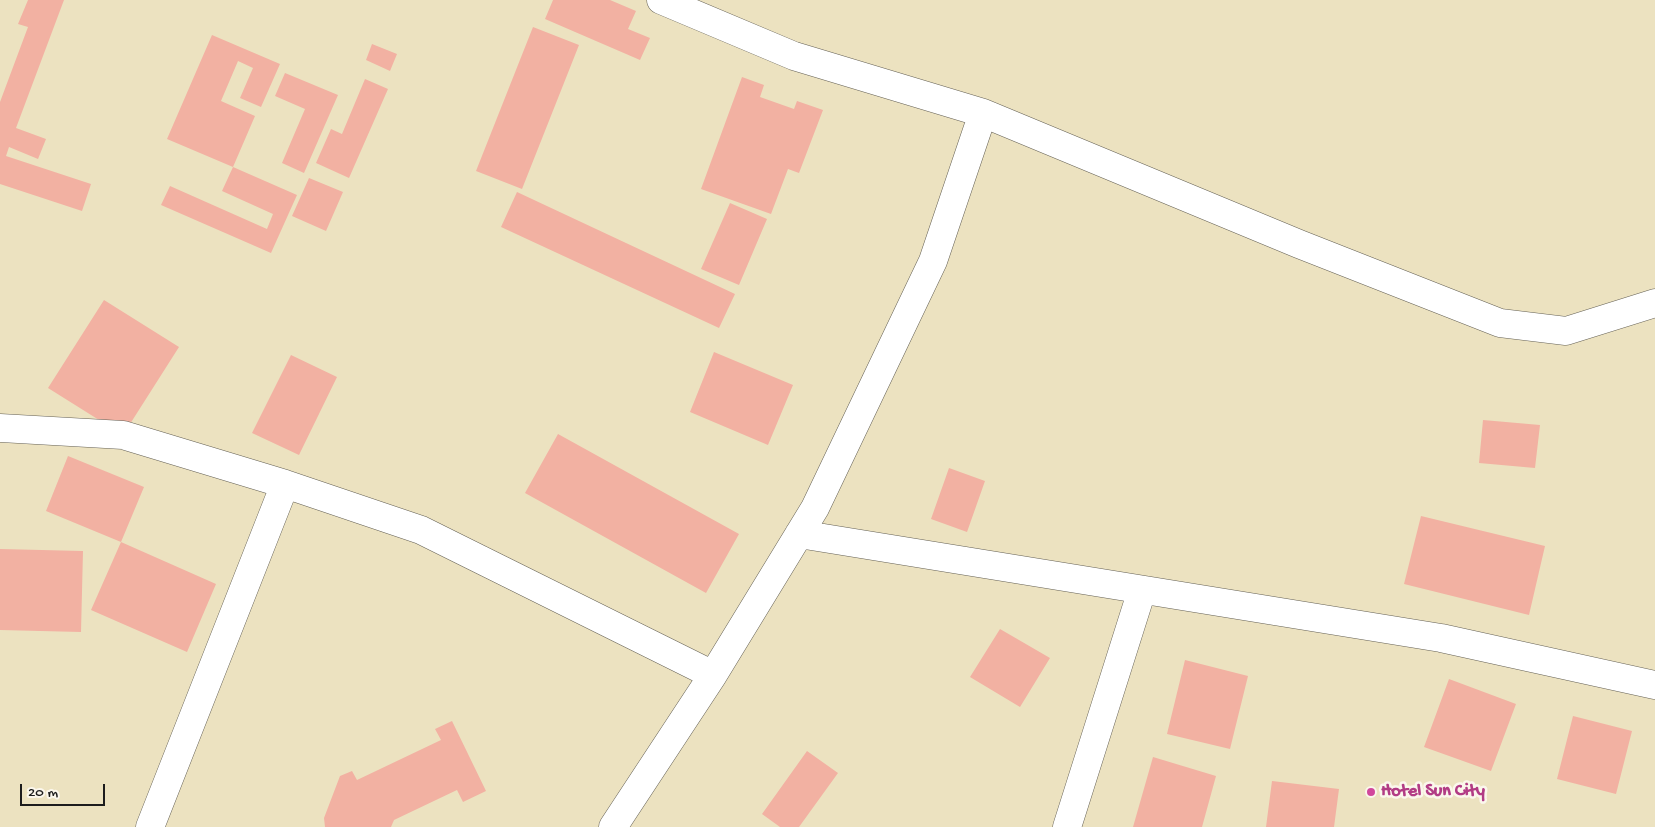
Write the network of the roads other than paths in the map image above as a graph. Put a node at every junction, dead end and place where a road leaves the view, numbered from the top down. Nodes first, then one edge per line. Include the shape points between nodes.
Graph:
1 (662, 0) edge
2 (983, 113) junction
3 (1655, 303) edge
4 (0, 428) edge
5 (285, 484) junction
6 (799, 534) junction
7 (1142, 590) junction
8 (713, 674) junction
9 (1655, 685) edge
10 (150, 827) edge
11 (613, 827) edge
12 (1067, 827) edge

1 - 2 street via 794,56
2 - 3 street via 1500,323 1566,331
2 - 6 street via 933,261 815,508
4 - 5 street via 123,436
5 - 8 street via 421,530
5 - 10 street
6 - 7 street
6 - 8 street
7 - 9 street via 1441,638
7 - 12 street
8 - 11 street

